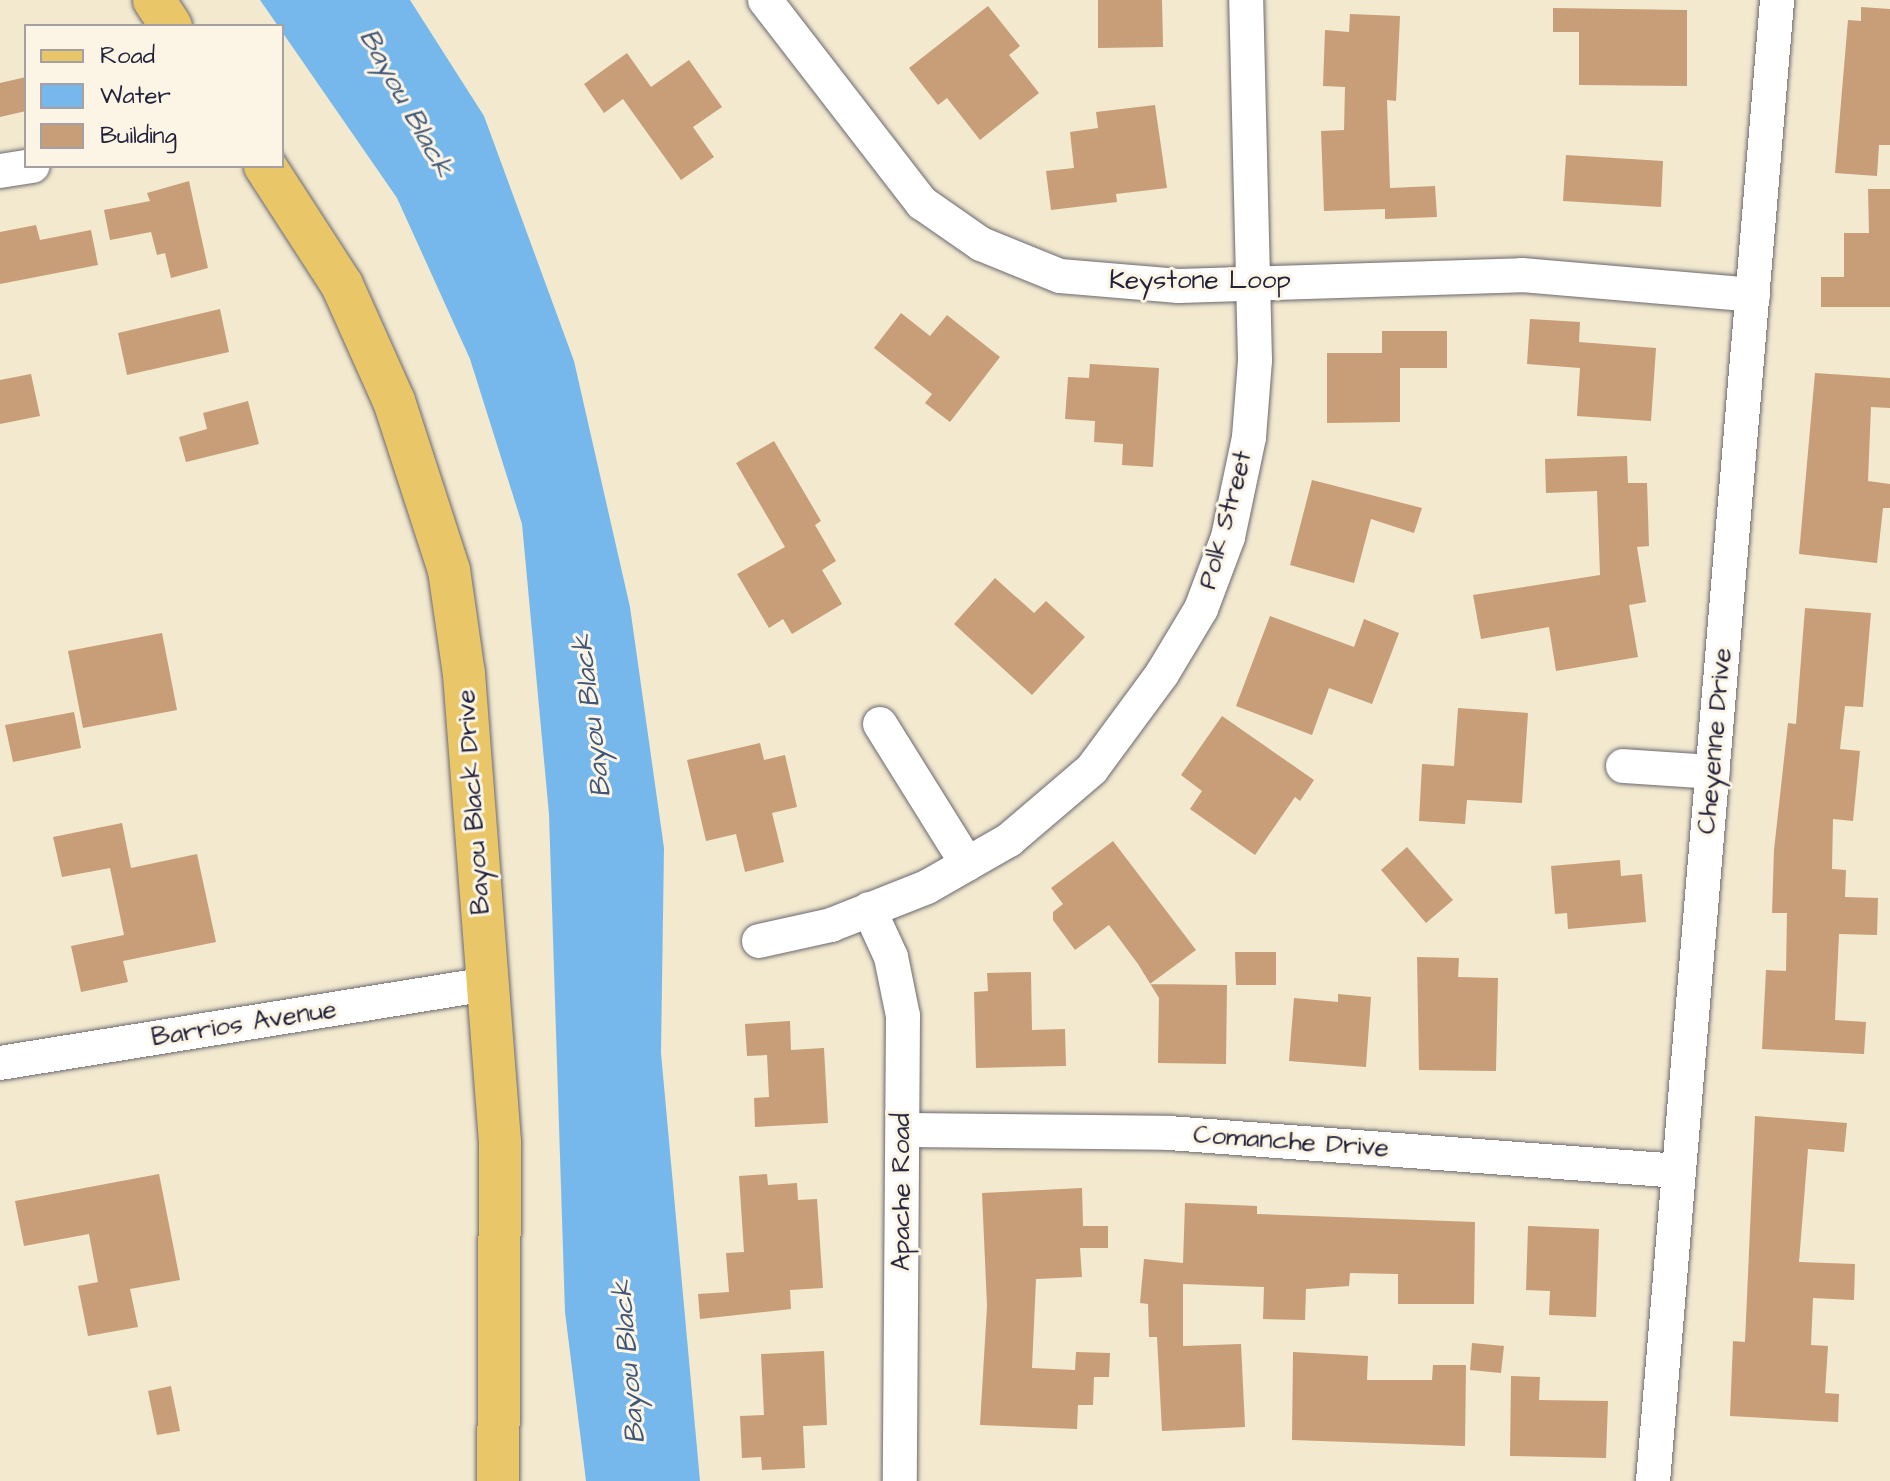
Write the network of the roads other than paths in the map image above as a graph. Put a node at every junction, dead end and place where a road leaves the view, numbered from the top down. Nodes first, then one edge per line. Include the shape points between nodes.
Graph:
1 (154, 0) edge
2 (765, 0) edge
3 (1246, 0) edge
4 (1777, 0) edge
5 (170, 24) edge
6 (24, 167) edge
7 (266, 168) edge
8 (0, 171) edge
9 (1252, 282) junction
10 (1753, 295) junction
11 (880, 724) dead end
12 (1623, 766) dead end
13 (1713, 772) junction
14 (967, 864) junction
15 (869, 909) junction
16 (759, 941) dead end
17 (488, 984) junction
18 (0, 1063) edge
19 (903, 1130) junction
20 (1679, 1171) junction
21 (498, 1481) edge
22 (900, 1481) edge
23 (1653, 1481) edge

1 - 5 main road
2 - 9 street, Keystone Loop via 922,203 981,244 1060,276 1127,285
3 - 9 street, Polk Street
4 - 10 street, Cheyenne Drive
6 - 8 street
7 - 17 main road, Bayou Black Drive via 348,300 394,401 449,570 464,674
9 - 10 street, Keystone Loop via 1522,275
9 - 14 street, Polk Street via 1255,360 1249,437 1228,537 1201,609 1162,674 1092,769 1009,840
10 - 13 street, Cheyenne Drive
11 - 14 street
12 - 13 street
13 - 20 street, Cheyenne Drive
14 - 15 street, Polk Street via 927,887
15 - 16 street, Polk Street via 831,925
15 - 19 street, Apache Road via 901,987
17 - 18 street, Barrios Avenue
17 - 21 main road, Bayou Black Drive via 500,1143
19 - 20 street, Comanche Drive via 1169,1133
19 - 22 street, Apache Road
20 - 23 street, Cheyenne Drive

